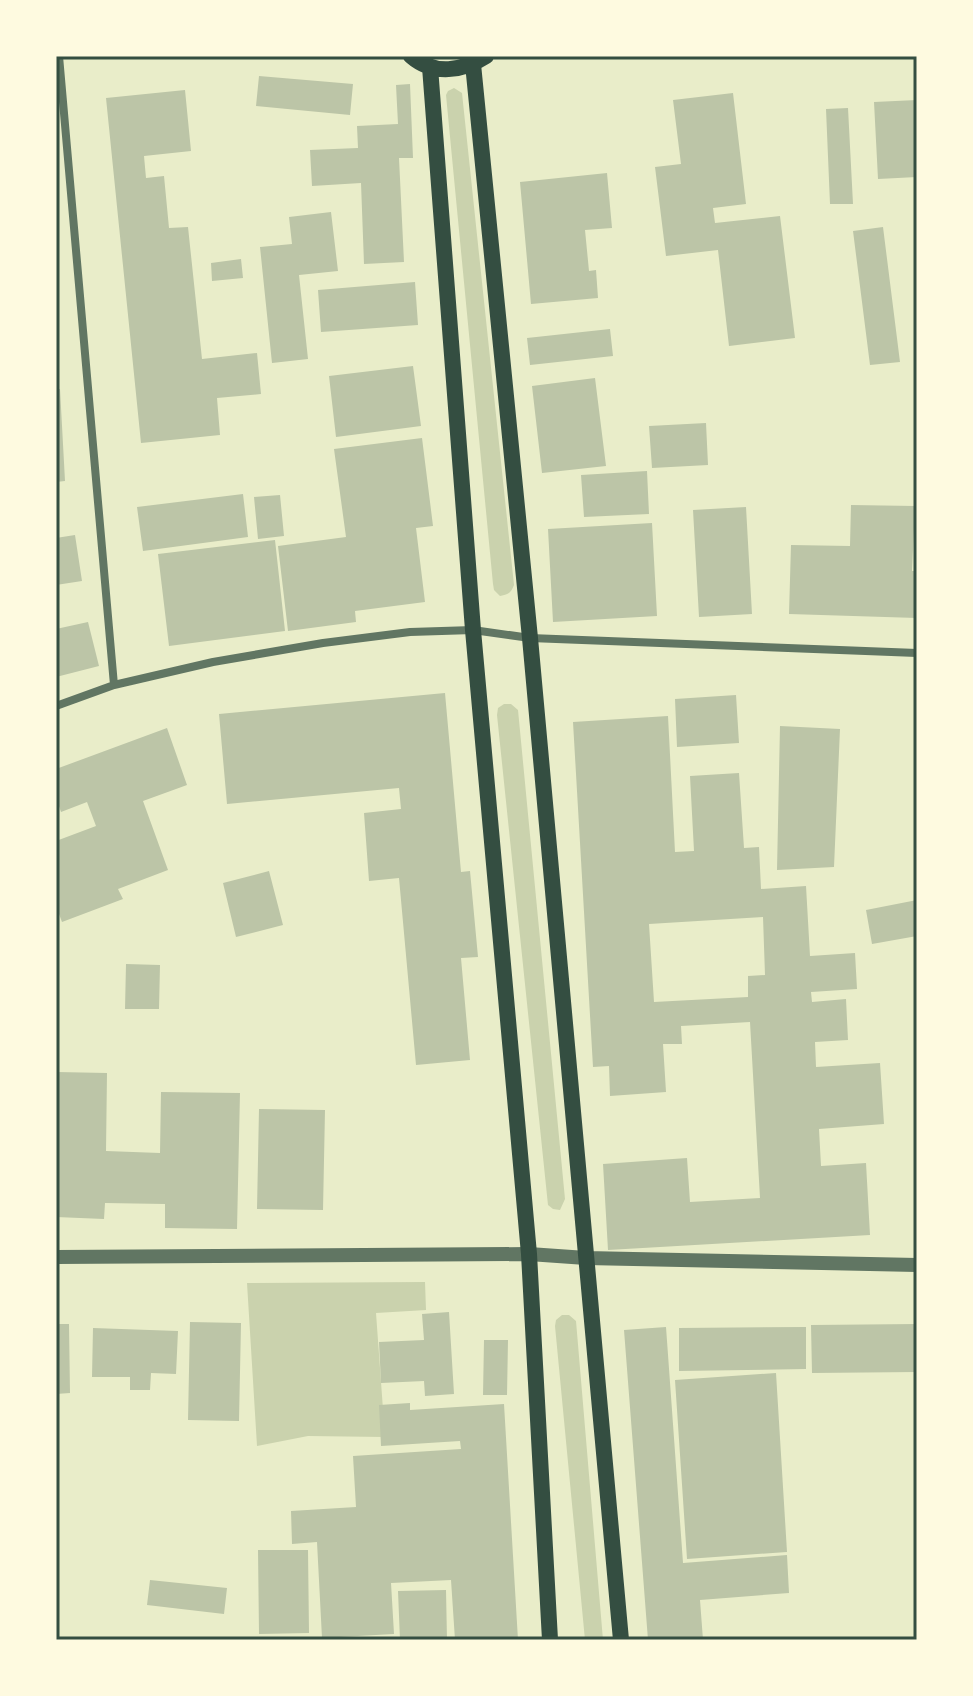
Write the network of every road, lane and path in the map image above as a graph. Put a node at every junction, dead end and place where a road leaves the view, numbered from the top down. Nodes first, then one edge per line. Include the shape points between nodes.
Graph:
1 (59, 56) edge
2 (411, 56) edge
3 (480, 60) edge
4 (430, 67) junction
5 (473, 630) junction
6 (530, 638) junction
7 (917, 653) edge
8 (114, 685) junction
9 (56, 706) edge
10 (529, 1254) junction
11 (56, 1257) edge
12 (586, 1258) junction
13 (917, 1265) edge
14 (550, 1640) edge
15 (621, 1640) edge

1 - 8 street
2 - 4 main road
3 - 4 main road via 459,69
3 - 6 main road
4 - 5 main road
5 - 6 street
5 - 8 street via 323,643
5 - 10 main road
6 - 7 street
6 - 12 main road
8 - 9 street
10 - 11 street
10 - 12 street
10 - 14 main road
12 - 13 street
12 - 15 main road

